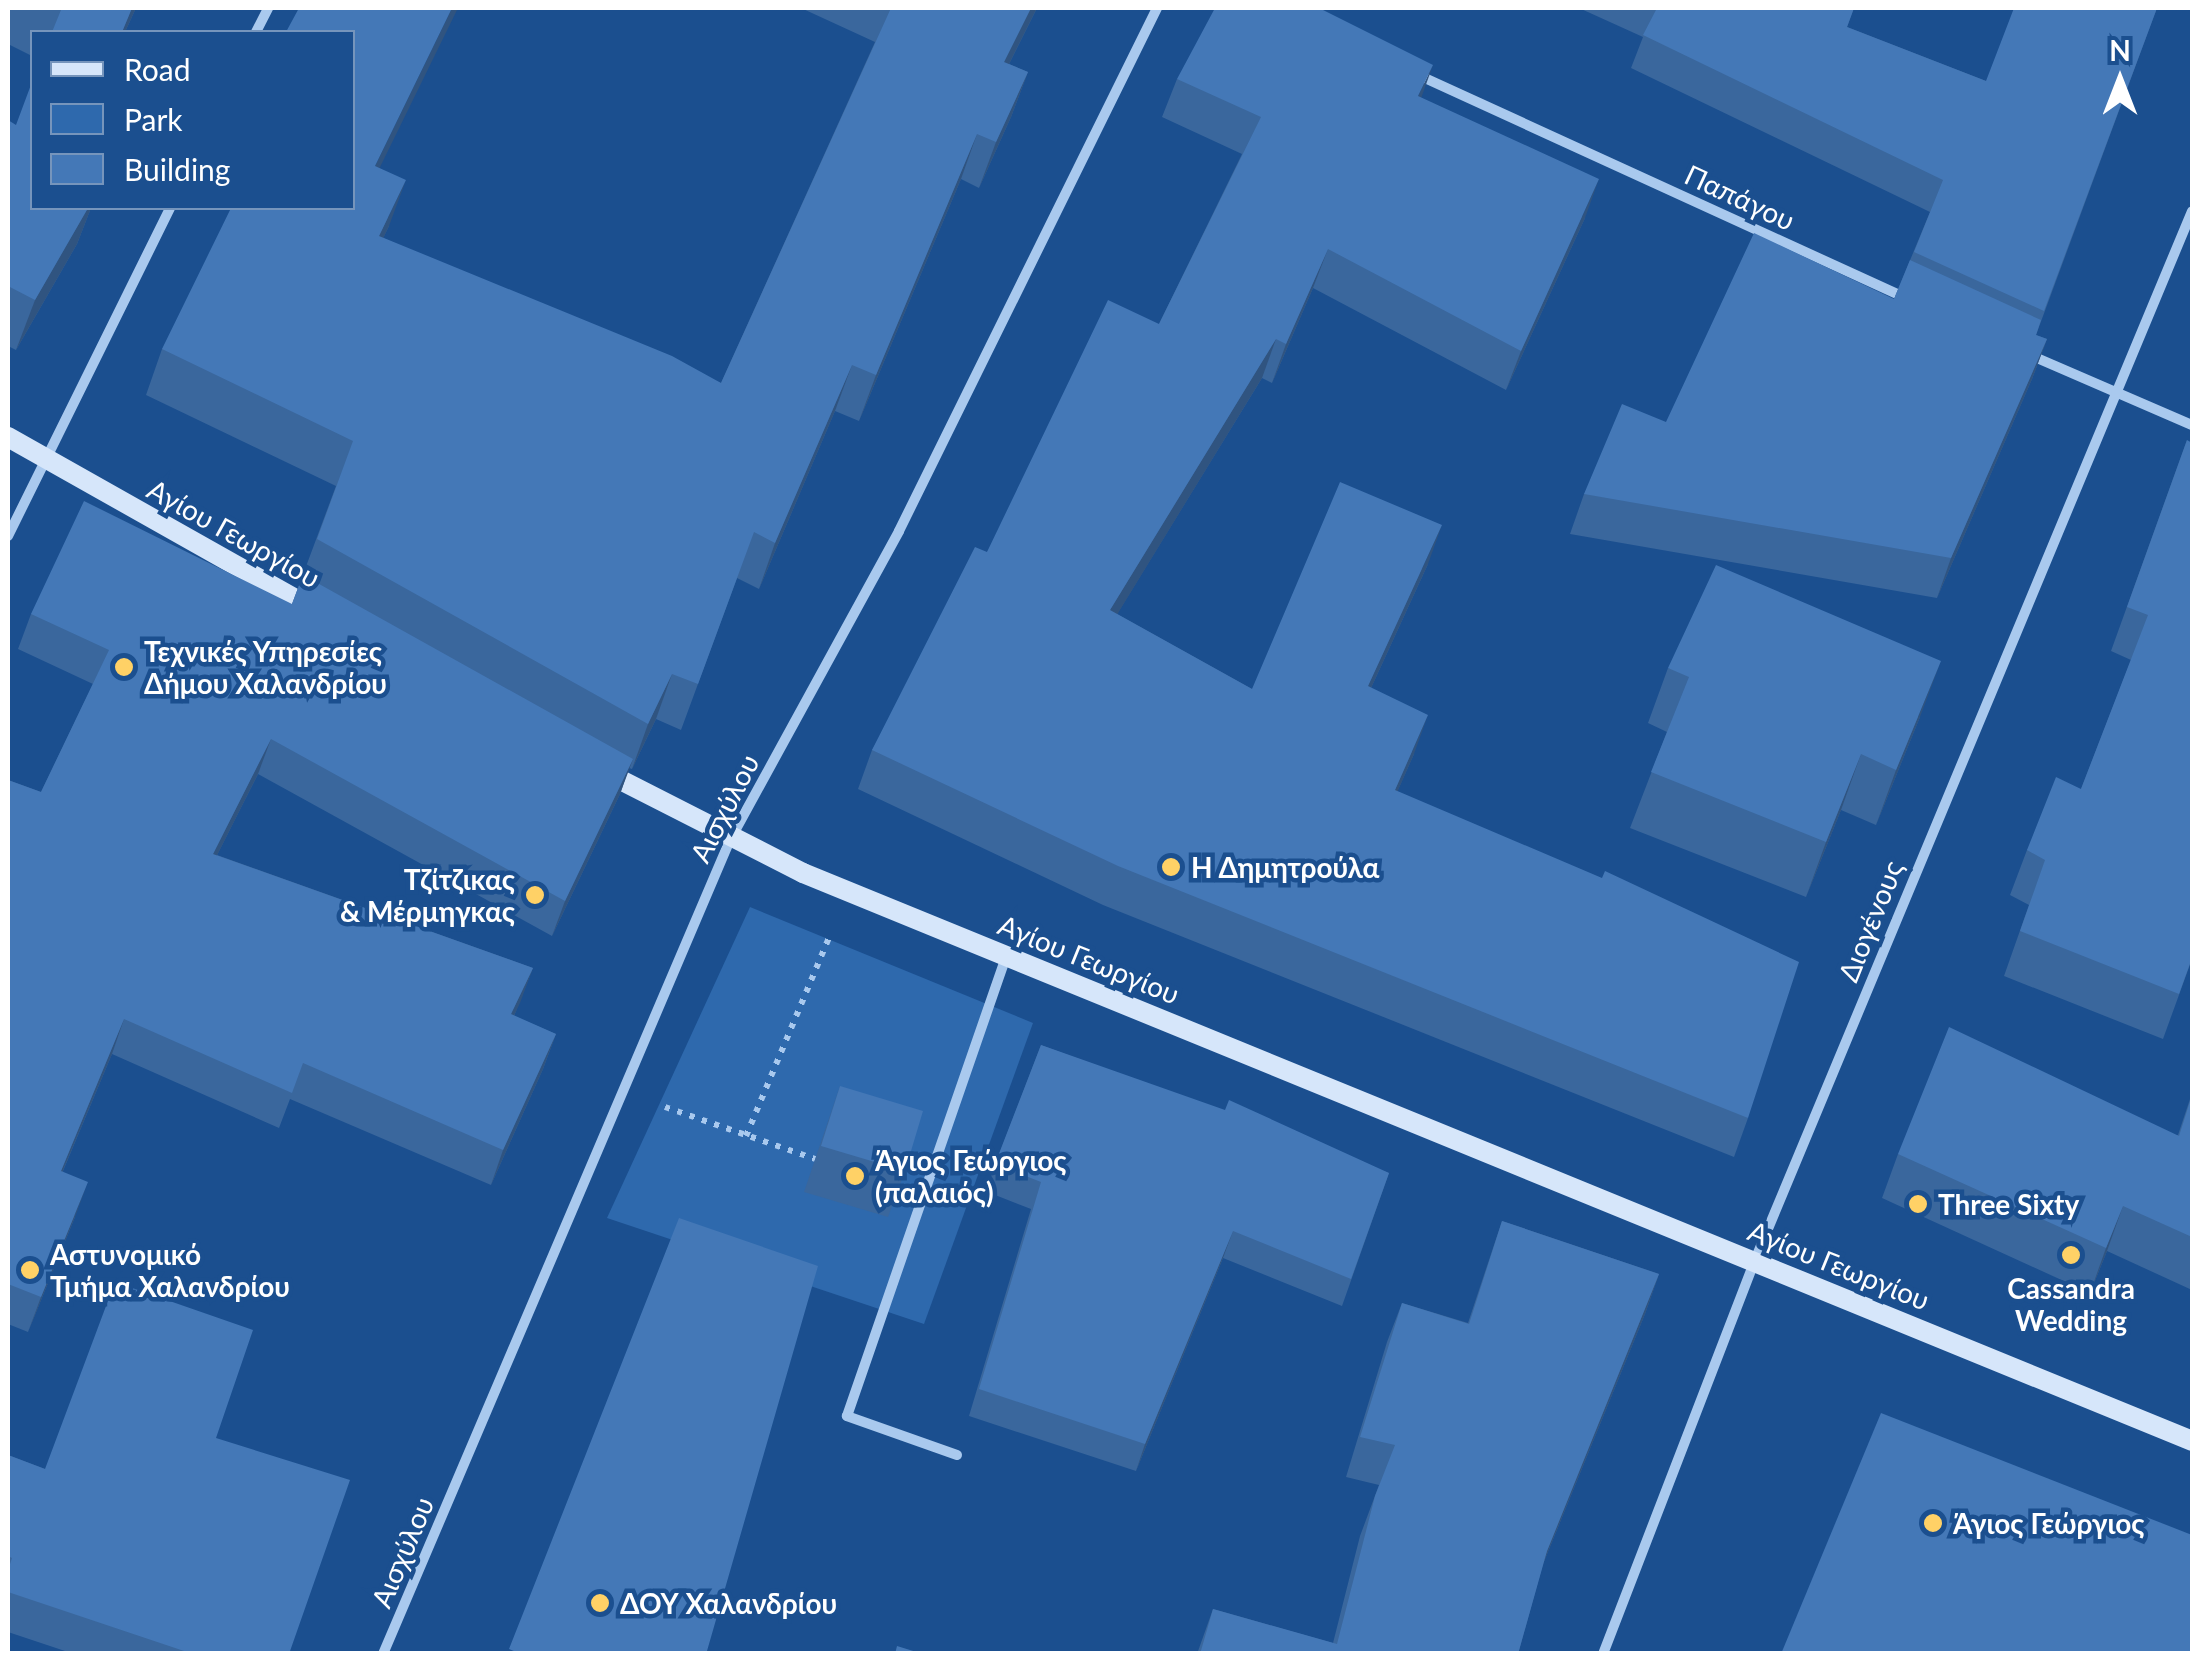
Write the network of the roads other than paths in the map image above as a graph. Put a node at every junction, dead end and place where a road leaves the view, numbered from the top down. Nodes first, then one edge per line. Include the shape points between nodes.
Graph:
1 (1157, 8) edge
2 (1396, 65) edge
3 (169, 210) edge
4 (2192, 211) edge
5 (1918, 303) edge
6 (2008, 344) edge
7 (2113, 392) junction
8 (2192, 426) edge
9 (8, 437) edge
10 (43, 458) junction
11 (8, 536) edge
12 (336, 622) edge
13 (578, 757) edge
14 (730, 840) junction
15 (1006, 955) junction
16 (1755, 1260) junction
17 (2192, 1442) edge
18 (958, 1455) dead end
19 (383, 1654) edge
20 (1603, 1654) edge

1 - 14 street, Αισχύλου via 900,531
2 - 5 street, Παπάγου
3 - 10 street
4 - 7 street, Διογένους
6 - 7 street
7 - 8 street
7 - 16 street, Διογένους
9 - 10 street, Αγίου Γεωργίου
10 - 11 street
10 - 12 street, Αγίου Γεωργίου
13 - 14 street, Αγίου Γεωργίου
14 - 15 street, Αγίου Γεωργίου
14 - 19 street, Αισχύλου
15 - 16 street, Αγίου Γεωργίου
15 - 18 street via 847,1416
16 - 17 street, Αγίου Γεωργίου
16 - 20 street, Διογένους

